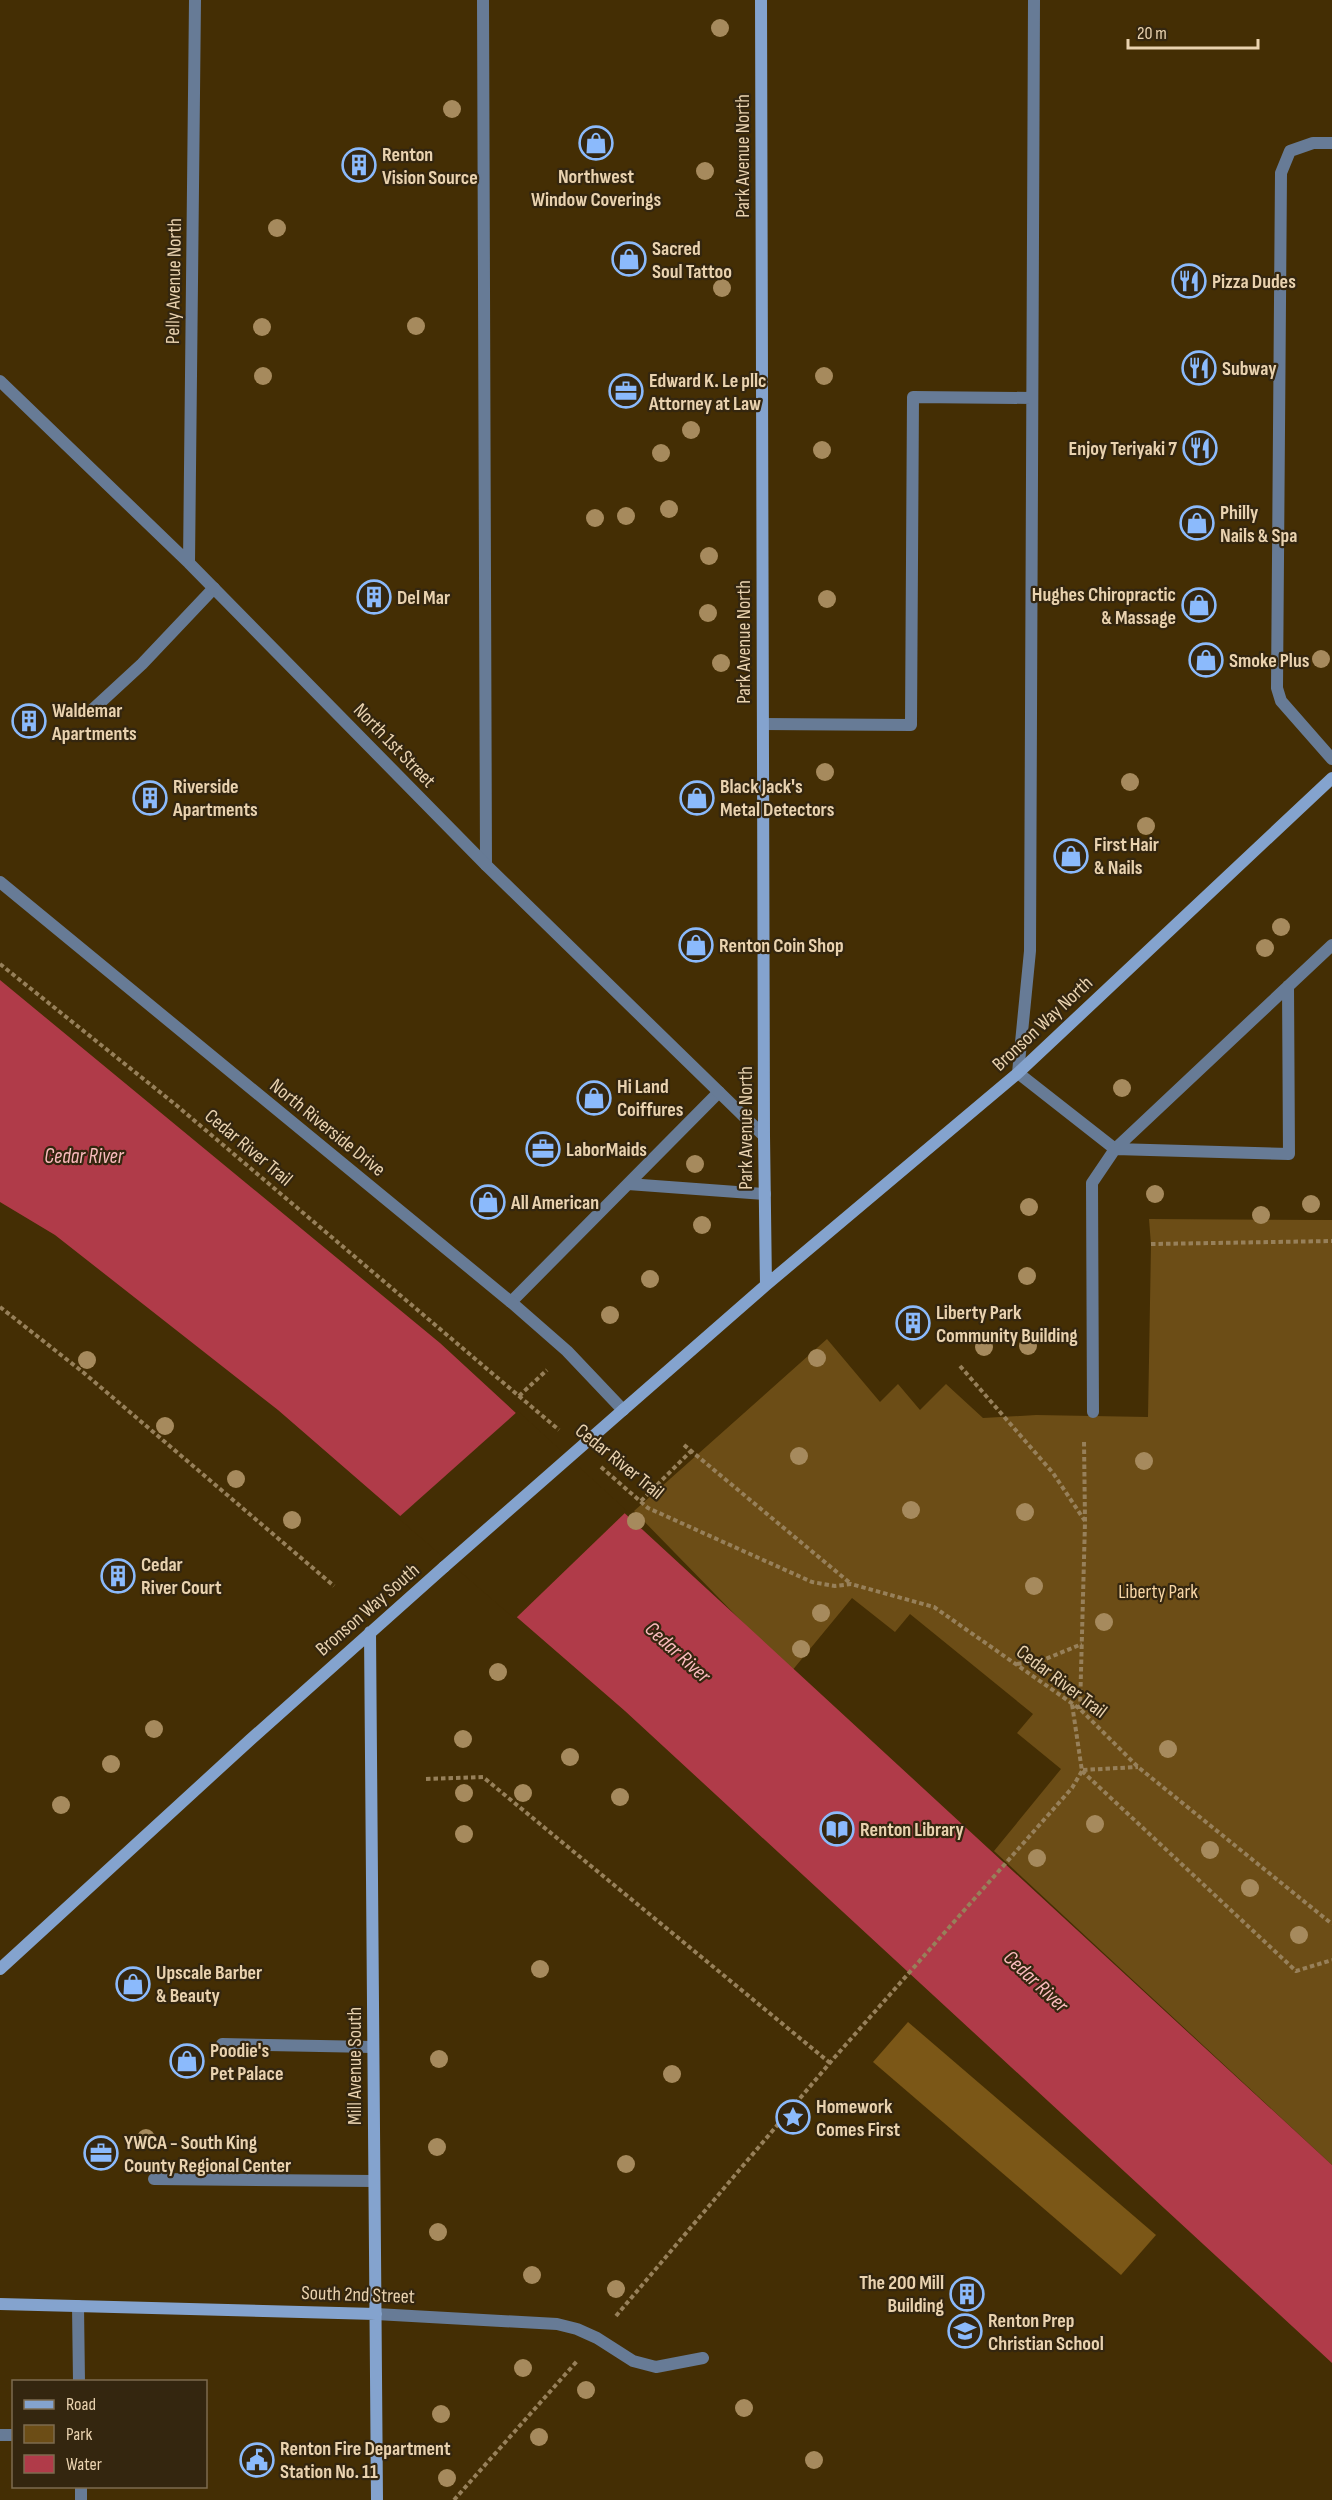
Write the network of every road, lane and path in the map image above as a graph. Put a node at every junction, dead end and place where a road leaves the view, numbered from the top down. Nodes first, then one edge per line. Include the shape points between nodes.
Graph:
1 (195, 0) edge
2 (483, 0) edge
3 (761, 0) edge
4 (1034, 0) edge
5 (1332, 143) edge
6 (0, 381) edge
7 (1031, 398) junction
8 (189, 563) junction
9 (214, 588) junction
10 (91, 711) dead end
11 (763, 724) junction
12 (1332, 759) edge
13 (1332, 778) edge
14 (486, 865) junction
15 (0, 882) edge
16 (1332, 945) edge
17 (0, 964) edge
18 (1288, 986) junction
19 (1018, 1074) junction
20 (719, 1092) junction
21 (764, 1136) junction
22 (1115, 1149) junction
23 (628, 1184) junction
24 (765, 1194) junction
25 (1332, 1241) edge
26 (1150, 1245) dead end
27 (766, 1284) junction
28 (511, 1302) junction
29 (0, 1307) edge
30 (567, 1352) junction
31 (960, 1366) dead end
32 (519, 1396) junction
33 (623, 1410) junction
34 (1093, 1412) joint
35 (562, 1434) dead end
36 (684, 1444) dead end
37 (692, 1450) junction
38 (597, 1464) dead end
39 (640, 1501) junction
40 (1085, 1522) junction
41 (851, 1584) junction
42 (334, 1586) dead end
43 (374, 1628) junction
44 (1082, 1644) junction
45 (1016, 1664) junction
46 (1072, 1704) junction
47 (1080, 1709) junction
48 (1138, 1767) junction
49 (1082, 1771) junction
50 (426, 1779) dead end
51 (1332, 1924) edge
52 (1332, 1959) edge
53 (0, 1969) edge
54 (222, 2044) dead end
55 (373, 2047) junction
56 (830, 2063) junction
57 (154, 2179) dead end
58 (374, 2181) junction
59 (0, 2304) edge
60 (78, 2306) junction
61 (376, 2314) junction
62 (597, 2338) junction
63 (703, 2358) dead end
64 (79, 2380) edge
65 (377, 2500) edge
66 (454, 2500) edge

1 - 8 street, Pelly Avenue North
2 - 14 street
3 - 11 main road, Park Avenue North
4 - 7 street
5 - 12 street via 1313,143 1290,151 1281,173 1277,688 1281,701
6 - 8 street, North 1st Street
7 - 11 street via 913,397 911,725
7 - 19 street via 1030,951
8 - 9 street, North 1st Street
9 - 10 street
9 - 14 street, North 1st Street
11 - 21 main road, Park Avenue North
13 - 19 main road, Bronson Way North
14 - 20 street, North 1st Street
15 - 28 street, North Riverside Drive
16 - 18 street
17 - 32 path, Cedar River Trail via 176,1105
18 - 22 street
18 - 22 street via 1289,1154
19 - 22 street
19 - 27 main road, Bronson Way North
20 - 21 street, North 1st Street
20 - 23 street
21 - 24 main road, Park Avenue North
22 - 34 street via 1092,1183
23 - 24 street
23 - 28 street
24 - 27 main road, Park Avenue North
25 - 26 path
27 - 33 main road, Bronson Way South
28 - 30 street, North Riverside Drive
29 - 42 path via 84,1372
30 - 32 path
30 - 33 street, North Riverside Drive
31 - 40 path via 1053,1473
32 - 35 path, Cedar River Trail
33 - 43 main road, Bronson Way South, bridge
34 - 40 path via 1084,1417
36 - 37 path
37 - 39 path
37 - 41 path
38 - 39 path, Cedar River Trail
39 - 41 path, Cedar River Trail via 812,1582
40 - 44 path
41 - 45 path, Cedar River Trail via 934,1607
43 - 53 main road, Bronson Way South
43 - 55 main road, Mill Avenue South
44 - 45 path via 1043,1660
44 - 47 path
45 - 46 path, Cedar River Trail
46 - 47 path, Cedar River Trail
46 - 49 path
47 - 48 path, Cedar River Trail
48 - 49 path
48 - 51 path, Cedar River Trail
49 - 52 path via 1296,1971
49 - 56 path via 1072,1788
50 - 56 path via 483,1777
54 - 55 street
55 - 58 main road, Mill Avenue South
56 - 62 path
57 - 58 street
58 - 61 main road, Mill Avenue South
59 - 60 main road, South 2nd Street
60 - 61 main road, South 2nd Street
60 - 64 street
61 - 62 street, South 2nd Street via 532,2321 577,2329
61 - 65 main road, Mill Avenue South
62 - 63 street, South 2nd Street via 633,2361 656,2367
62 - 66 path

